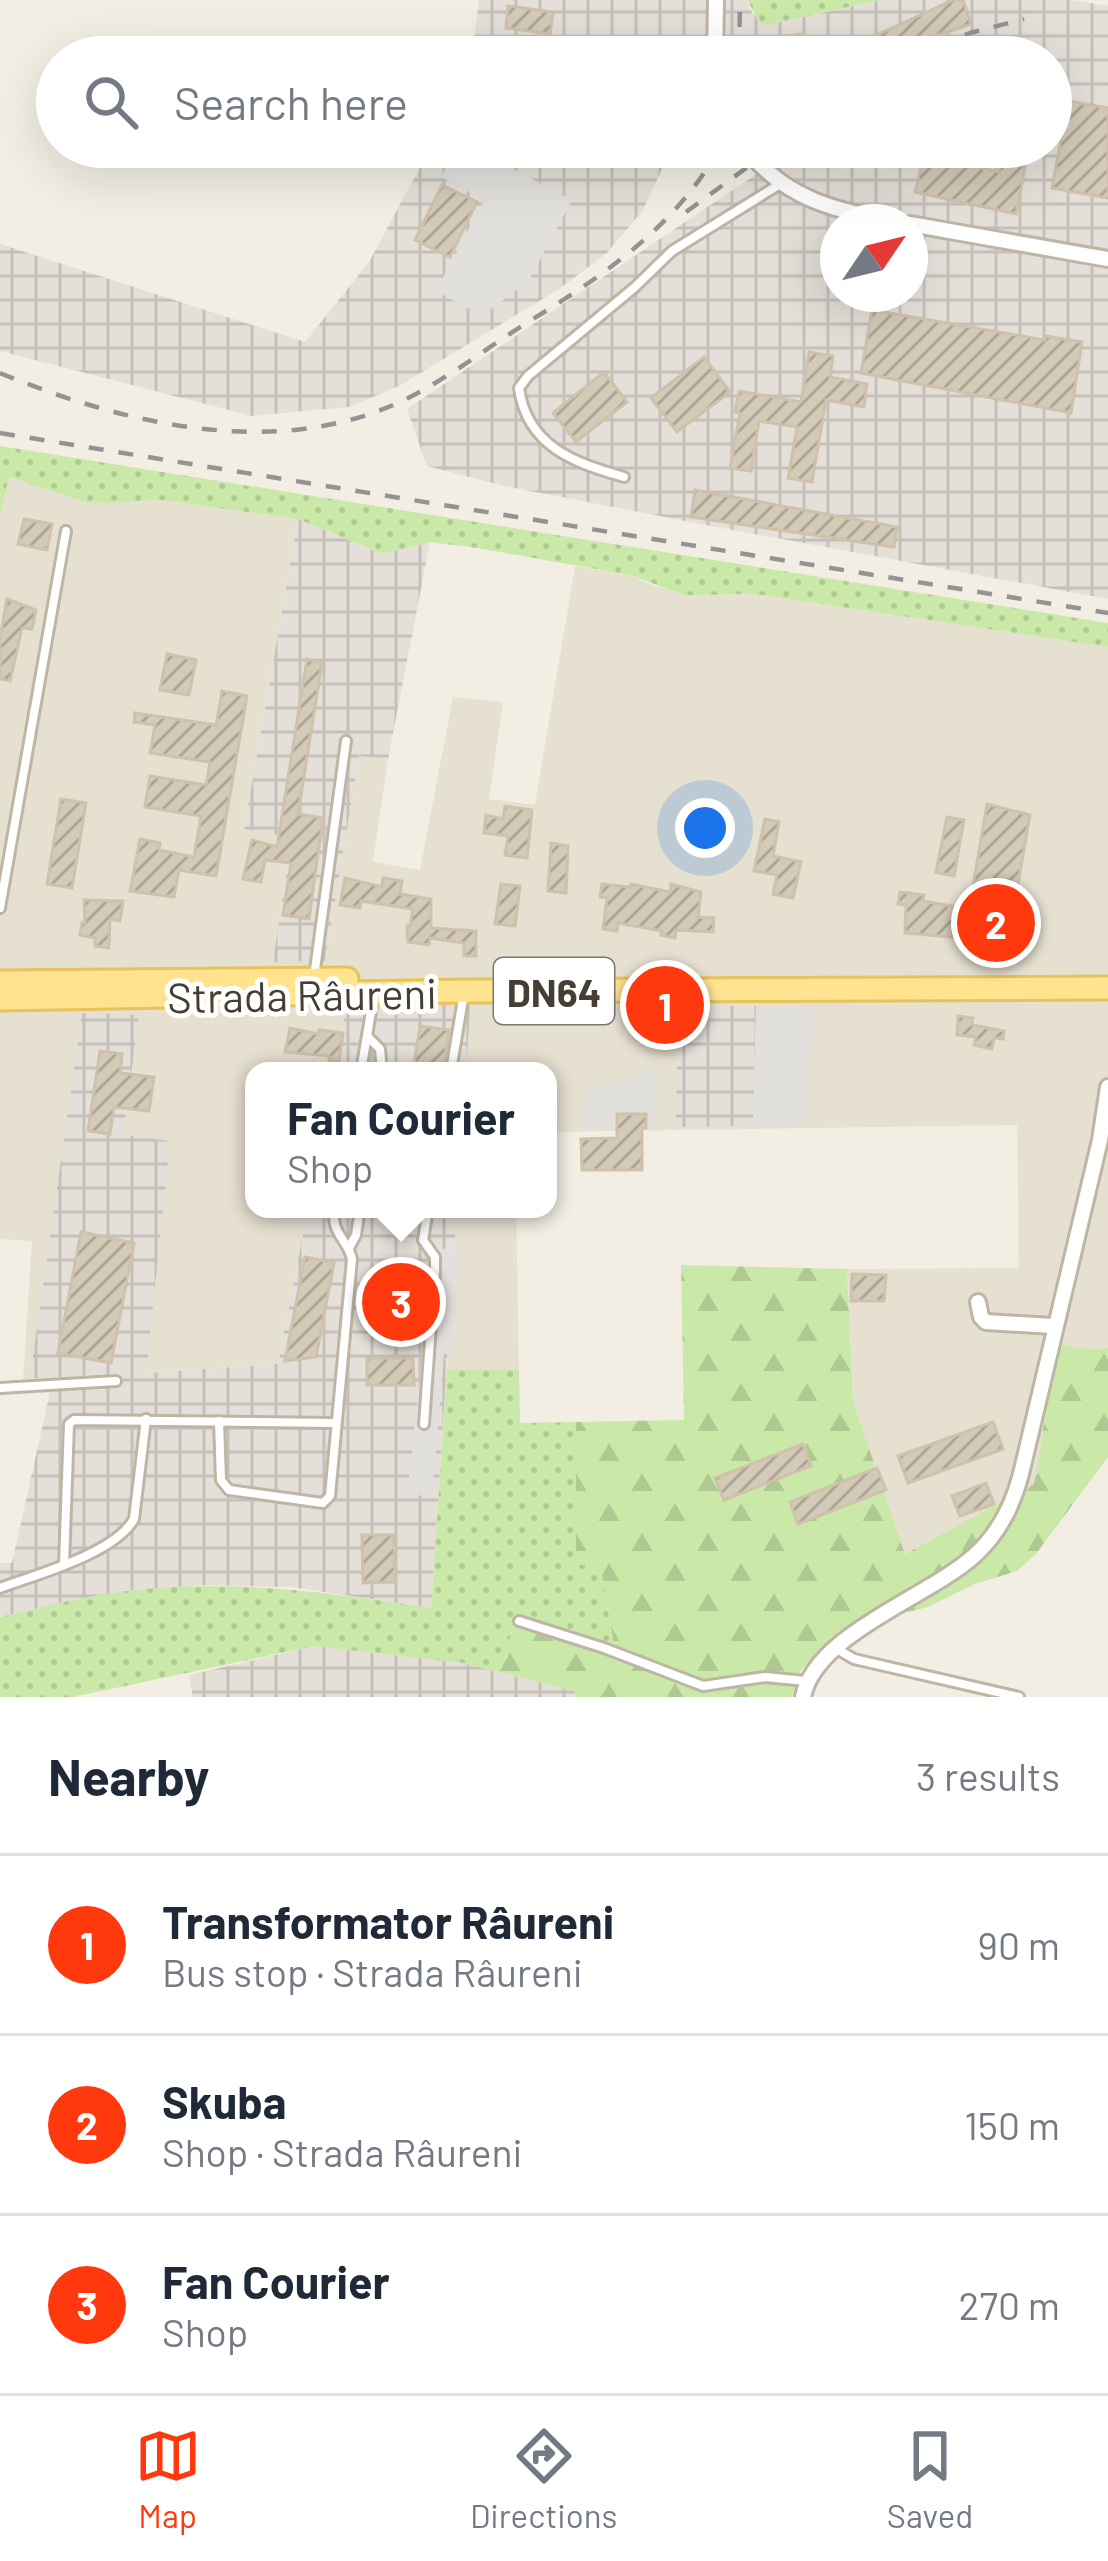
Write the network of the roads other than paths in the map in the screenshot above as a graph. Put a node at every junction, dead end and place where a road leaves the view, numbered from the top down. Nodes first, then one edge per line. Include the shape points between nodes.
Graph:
1 (716, 0) edge
2 (716, 36) edge
3 (764, 168) edge
4 (779, 184) junction
5 (820, 205) edge
6 (928, 227) edge
7 (1108, 259) edge
8 (624, 477) dead end
9 (66, 531) dead end
10 (346, 741) dead end
11 (0, 908) edge
12 (314, 979) junction
13 (1108, 981) edge
14 (0, 982) edge
15 (647, 990) junction
16 (688, 990) junction
17 (374, 992) junction
18 (464, 992) junction
19 (0, 999) edge
20 (368, 1037) junction
21 (363, 1062) edge
22 (381, 1062) edge
23 (452, 1062) edge
24 (1108, 1087) edge
25 (334, 1218) edge
26 (359, 1218) edge
27 (427, 1218) edge
28 (350, 1248) junction
29 (977, 1301) dead end
30 (1053, 1326) junction
31 (116, 1381) dead end
32 (0, 1388) edge
33 (146, 1419) junction
34 (219, 1421) junction
35 (335, 1423) junction
36 (424, 1424) dead end
37 (64, 1564) junction
38 (0, 1588) edge
39 (519, 1621) dead end
40 (837, 1648) junction
41 (804, 1689) edge
42 (1019, 1697) edge

1 - 2 street
3 - 4 street
4 - 5 street
4 - 8 lane via 672,251 519,388 531,426 554,452
6 - 7 street
9 - 11 lane
10 - 12 lane
12 - 13 main road, Strada Râureni / DN64
12 - 14 main road, Strada Râureni / DN64
13 - 16 main road, Strada Râureni / DN64
15 - 16 main road, Strada Râureni / DN64
15 - 16 lane via 666,1042
15 - 18 main road, Strada Râureni / DN64
17 - 18 main road, Strada Râureni / DN64
17 - 19 main road, Strada Râureni / DN64
17 - 20 lane
18 - 23 lane
20 - 21 lane
20 - 22 lane
24 - 30 street
25 - 28 lane via 335,1233
26 - 28 lane
27 - 36 lane via 423,1240 435,1257
28 - 35 lane
29 - 30 street via 986,1322
30 - 40 street via 1017,1490 998,1529 963,1565
31 - 32 lane
33 - 34 lane
33 - 37 lane via 134,1519 127,1531
33 - 37 lane via 69,1424
34 - 35 lane
34 - 35 lane via 221,1480 229,1490 322,1503 330,1496
37 - 38 lane
39 - 41 lane via 704,1686 765,1677
40 - 41 street
40 - 42 lane via 854,1659

